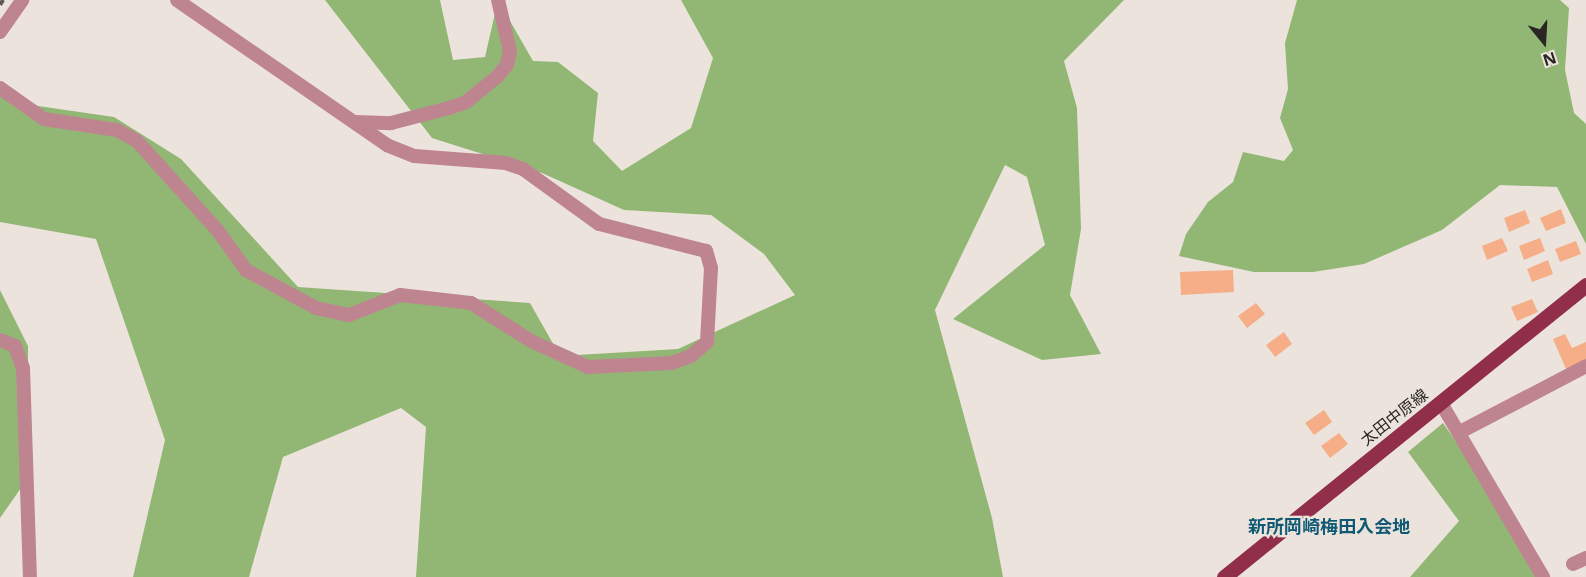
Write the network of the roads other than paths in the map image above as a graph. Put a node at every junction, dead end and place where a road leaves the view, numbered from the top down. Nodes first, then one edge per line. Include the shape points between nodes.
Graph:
1 (22, 0) edge
2 (177, 0) edge
3 (498, 0) edge
4 (0, 32) edge
5 (0, 88) edge
6 (356, 122) junction
7 (1586, 285) edge
8 (0, 340) edge
9 (1586, 366) edge
10 (1441, 403) junction
11 (1460, 432) junction
12 (30, 577) edge
13 (1224, 577) edge
14 (1543, 577) edge

1 - 4 street
2 - 6 street
3 - 6 street via 510,51 507,65 496,78 466,102 449,108 391,123
5 - 6 street via 44,119 117,130 137,141 218,231 246,270 316,308 349,315 400,295 471,303 531,341 588,367 671,363 691,356 708,342 711,268 706,251 599,224 523,169 506,163 414,156 387,145
7 - 10 main road, 太田中原線
8 - 12 street via 15,346 23,368
9 - 11 street
10 - 11 street
10 - 13 main road, 太田中原線
11 - 14 street

